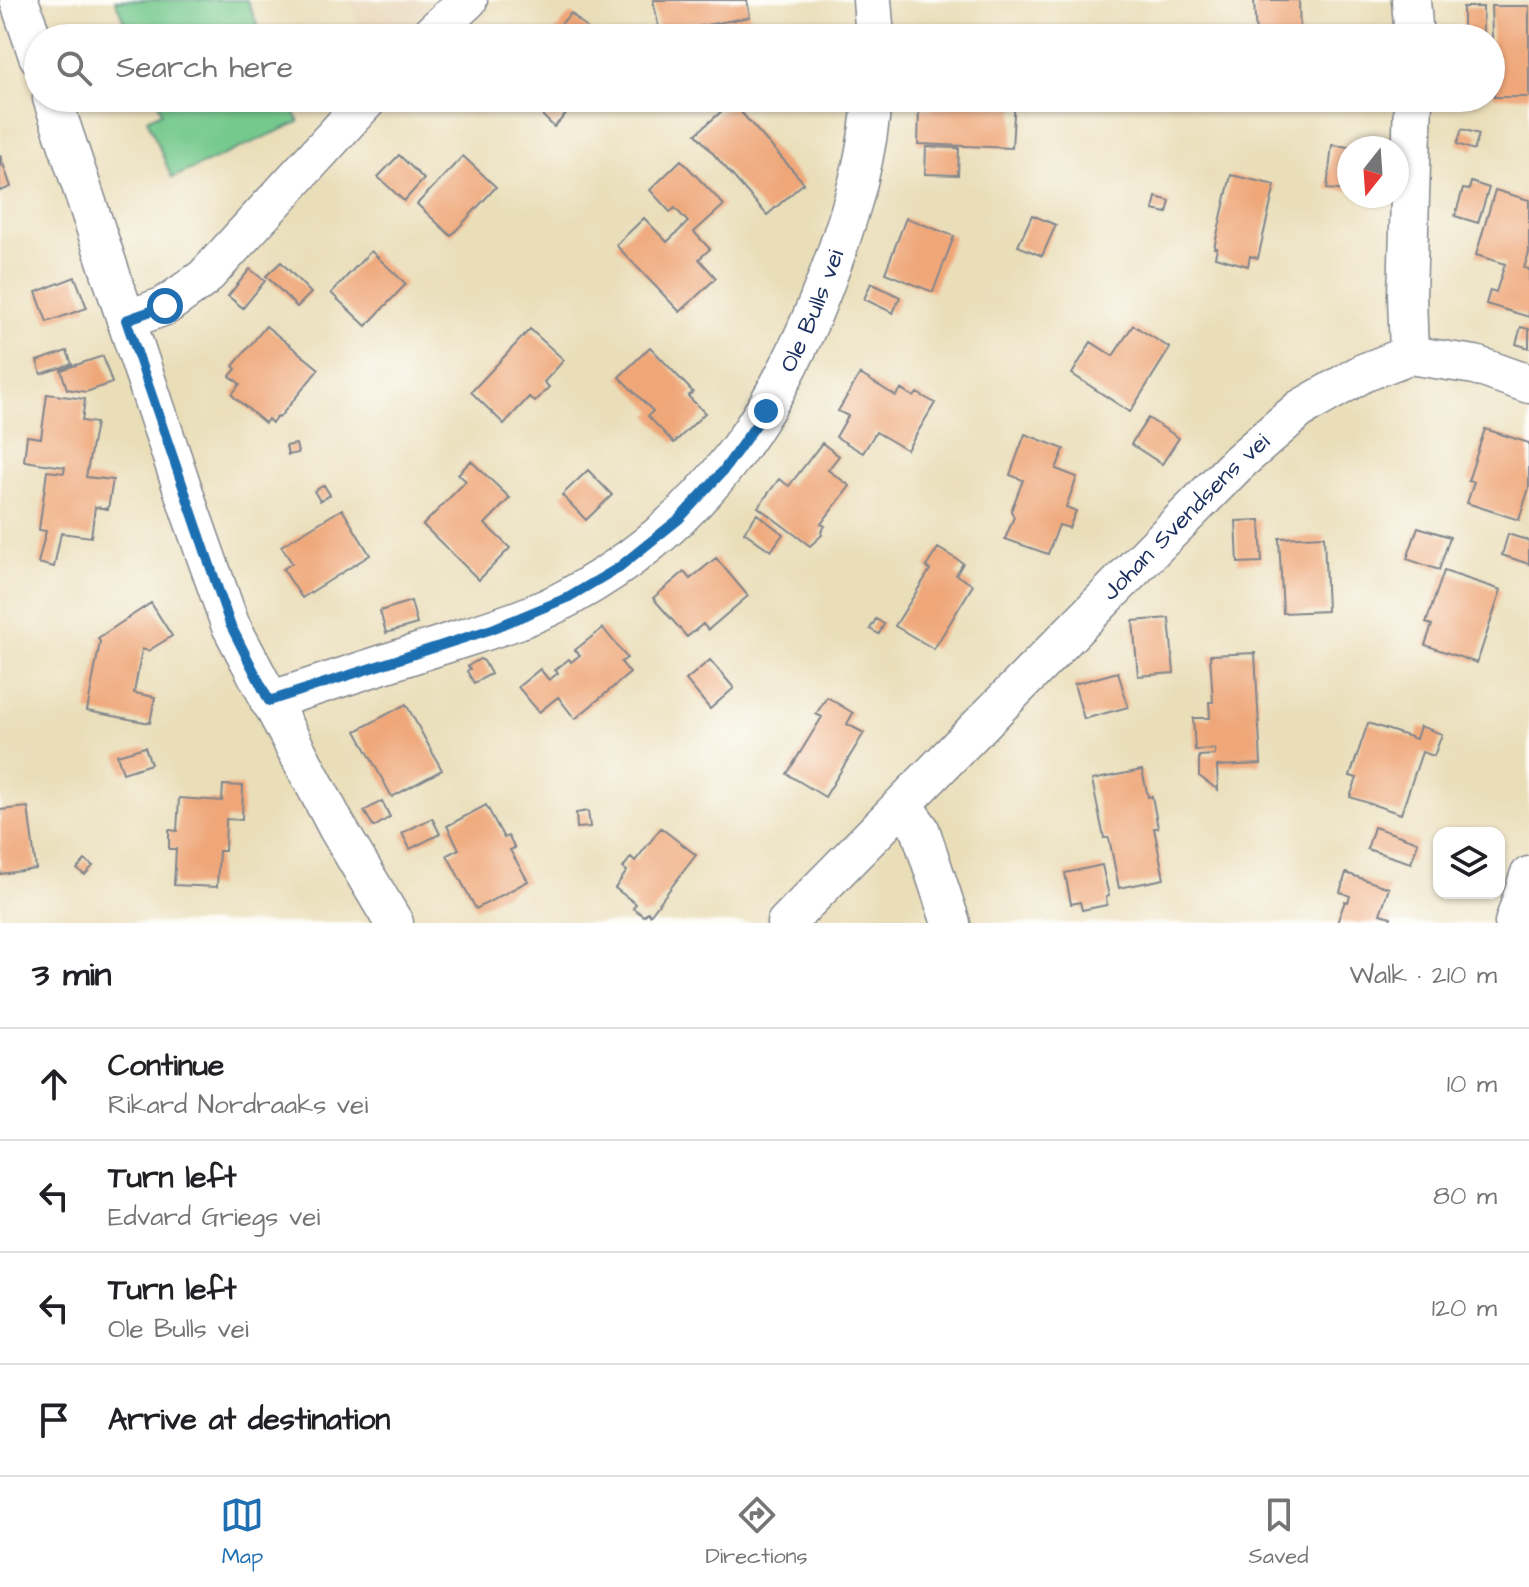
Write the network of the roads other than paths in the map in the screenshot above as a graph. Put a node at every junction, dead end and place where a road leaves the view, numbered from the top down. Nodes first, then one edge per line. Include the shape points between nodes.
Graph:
1 (19, 0) edge
2 (468, 0) edge
3 (872, 0) edge
4 (1411, 0) edge
5 (27, 24) edge
6 (442, 24) edge
7 (874, 24) edge
8 (1413, 24) edge
9 (57, 112) edge
10 (356, 112) edge
11 (871, 112) edge
12 (1413, 112) edge
13 (126, 320) junction
14 (1409, 355) junction
15 (1529, 384) edge
16 (269, 701) junction
17 (903, 806) junction
18 (1529, 876) edge
19 (394, 923) edge
20 (786, 923) edge
21 (951, 923) edge
22 (1514, 923) edge

1 - 5 street
2 - 6 street
3 - 7 street
4 - 8 street
9 - 13 street
10 - 13 street via 204,278 165,306
11 - 16 street, Ole Bulls vei via 850,215 812,323 766,411 723,471 679,519 618,568 569,597 492,629
12 - 14 street
13 - 16 street via 230,624
14 - 15 street, Johan Svendsens vei via 1475,365
14 - 17 street, Johan Svendsens vei via 1363,373 1300,409 1238,463
16 - 19 street
17 - 20 street, Johan Svendsens vei
17 - 21 street via 920,829
18 - 22 street

